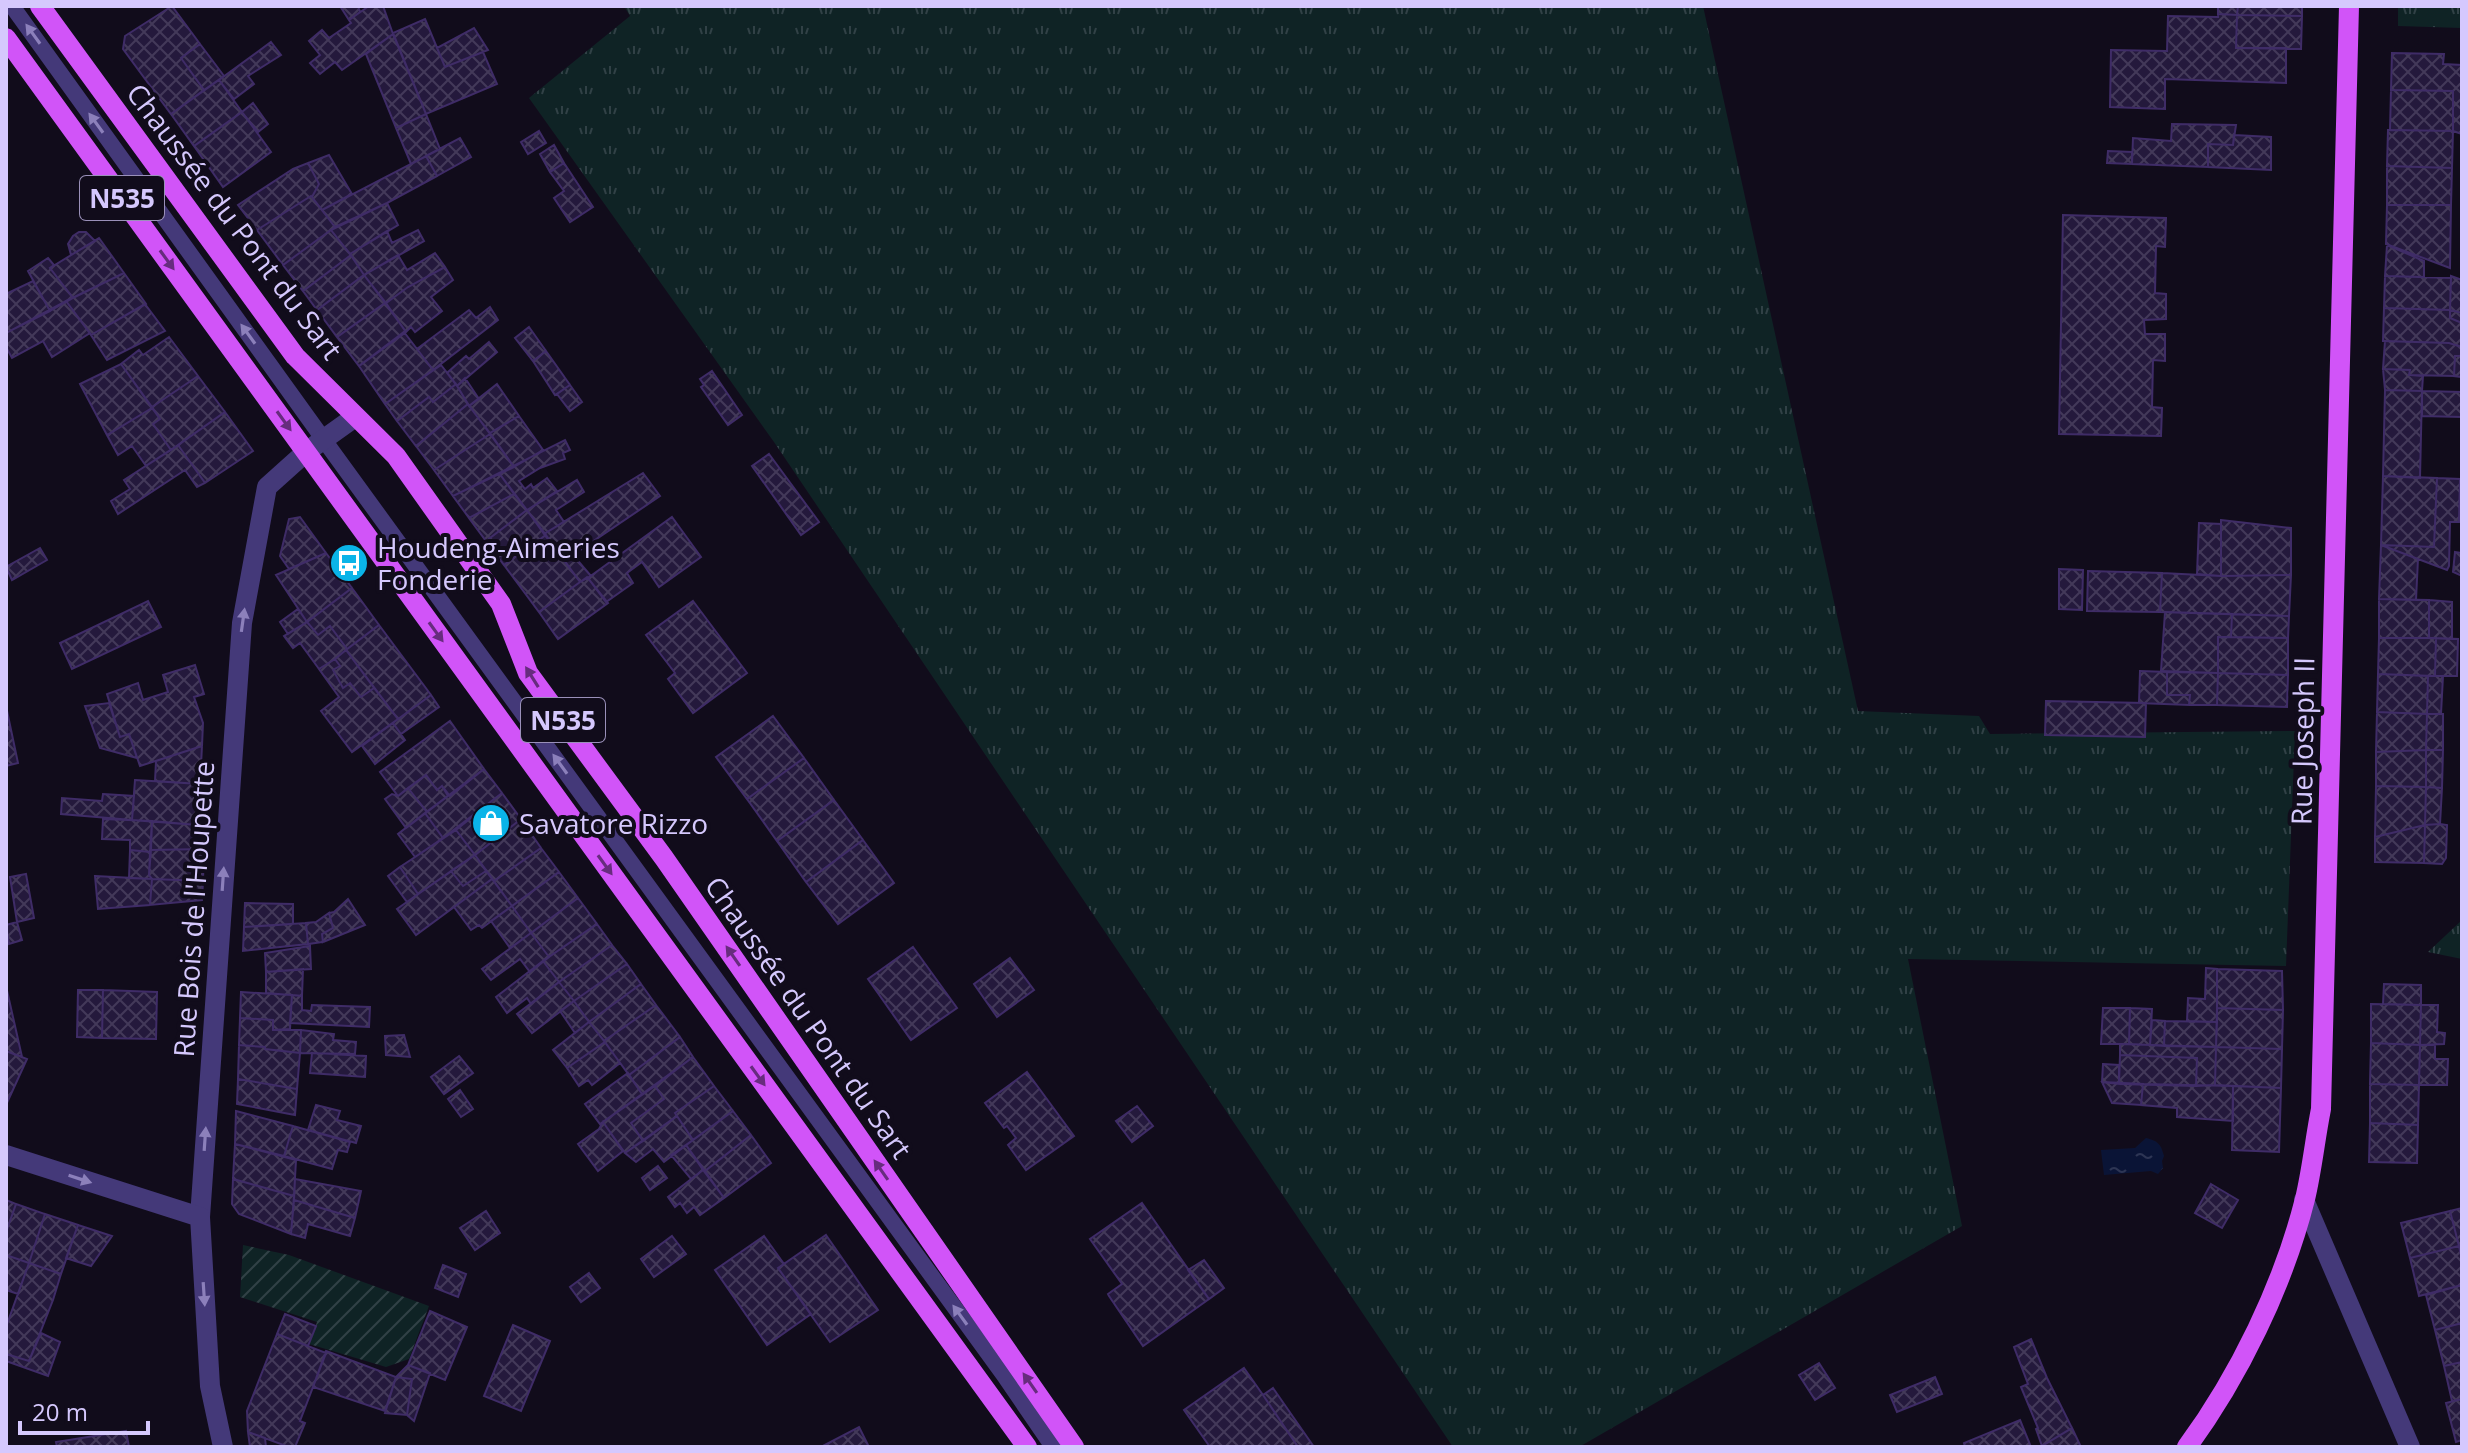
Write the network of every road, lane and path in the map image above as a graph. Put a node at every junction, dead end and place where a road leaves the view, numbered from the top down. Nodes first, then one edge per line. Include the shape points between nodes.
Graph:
1 (12, 6) edge
2 (40, 6) edge
3 (2349, 6) edge
4 (6, 38) edge
5 (355, 417) junction
6 (324, 440) junction
7 (306, 452) junction
8 (6, 1155) edge
9 (2304, 1200) junction
10 (200, 1217) junction
11 (223, 1447) edge
12 (1027, 1447) edge
13 (1053, 1447) edge
14 (1074, 1447) edge
15 (2187, 1447) edge
16 (2410, 1447) edge

6 -> 1 lane
2 - 5 main road, Chaussée du Pont du Sart / N535 via 295,356
3 - 9 main road, Rue Joseph II via 2321,1109
4 -> 7 main road, N535
5 - 6 street, Rue Bois de l'Houpette
14 -> 5 main road, Chaussée du Pont du Sart / N535 via 673,871 528,673 501,604 396,456
6 - 7 street, Rue Bois de l'Houpette
13 -> 6 lane
10 -> 7 street, Rue Bois de l'Houpette via 242,623 267,487
7 -> 12 main road, N535
8 -> 10 street
9 - 15 main road, Rue Joseph II via 2279,1276 2236,1373
9 - 16 street
10 -> 11 street, Rue Bois de l'Houpette via 210,1386

